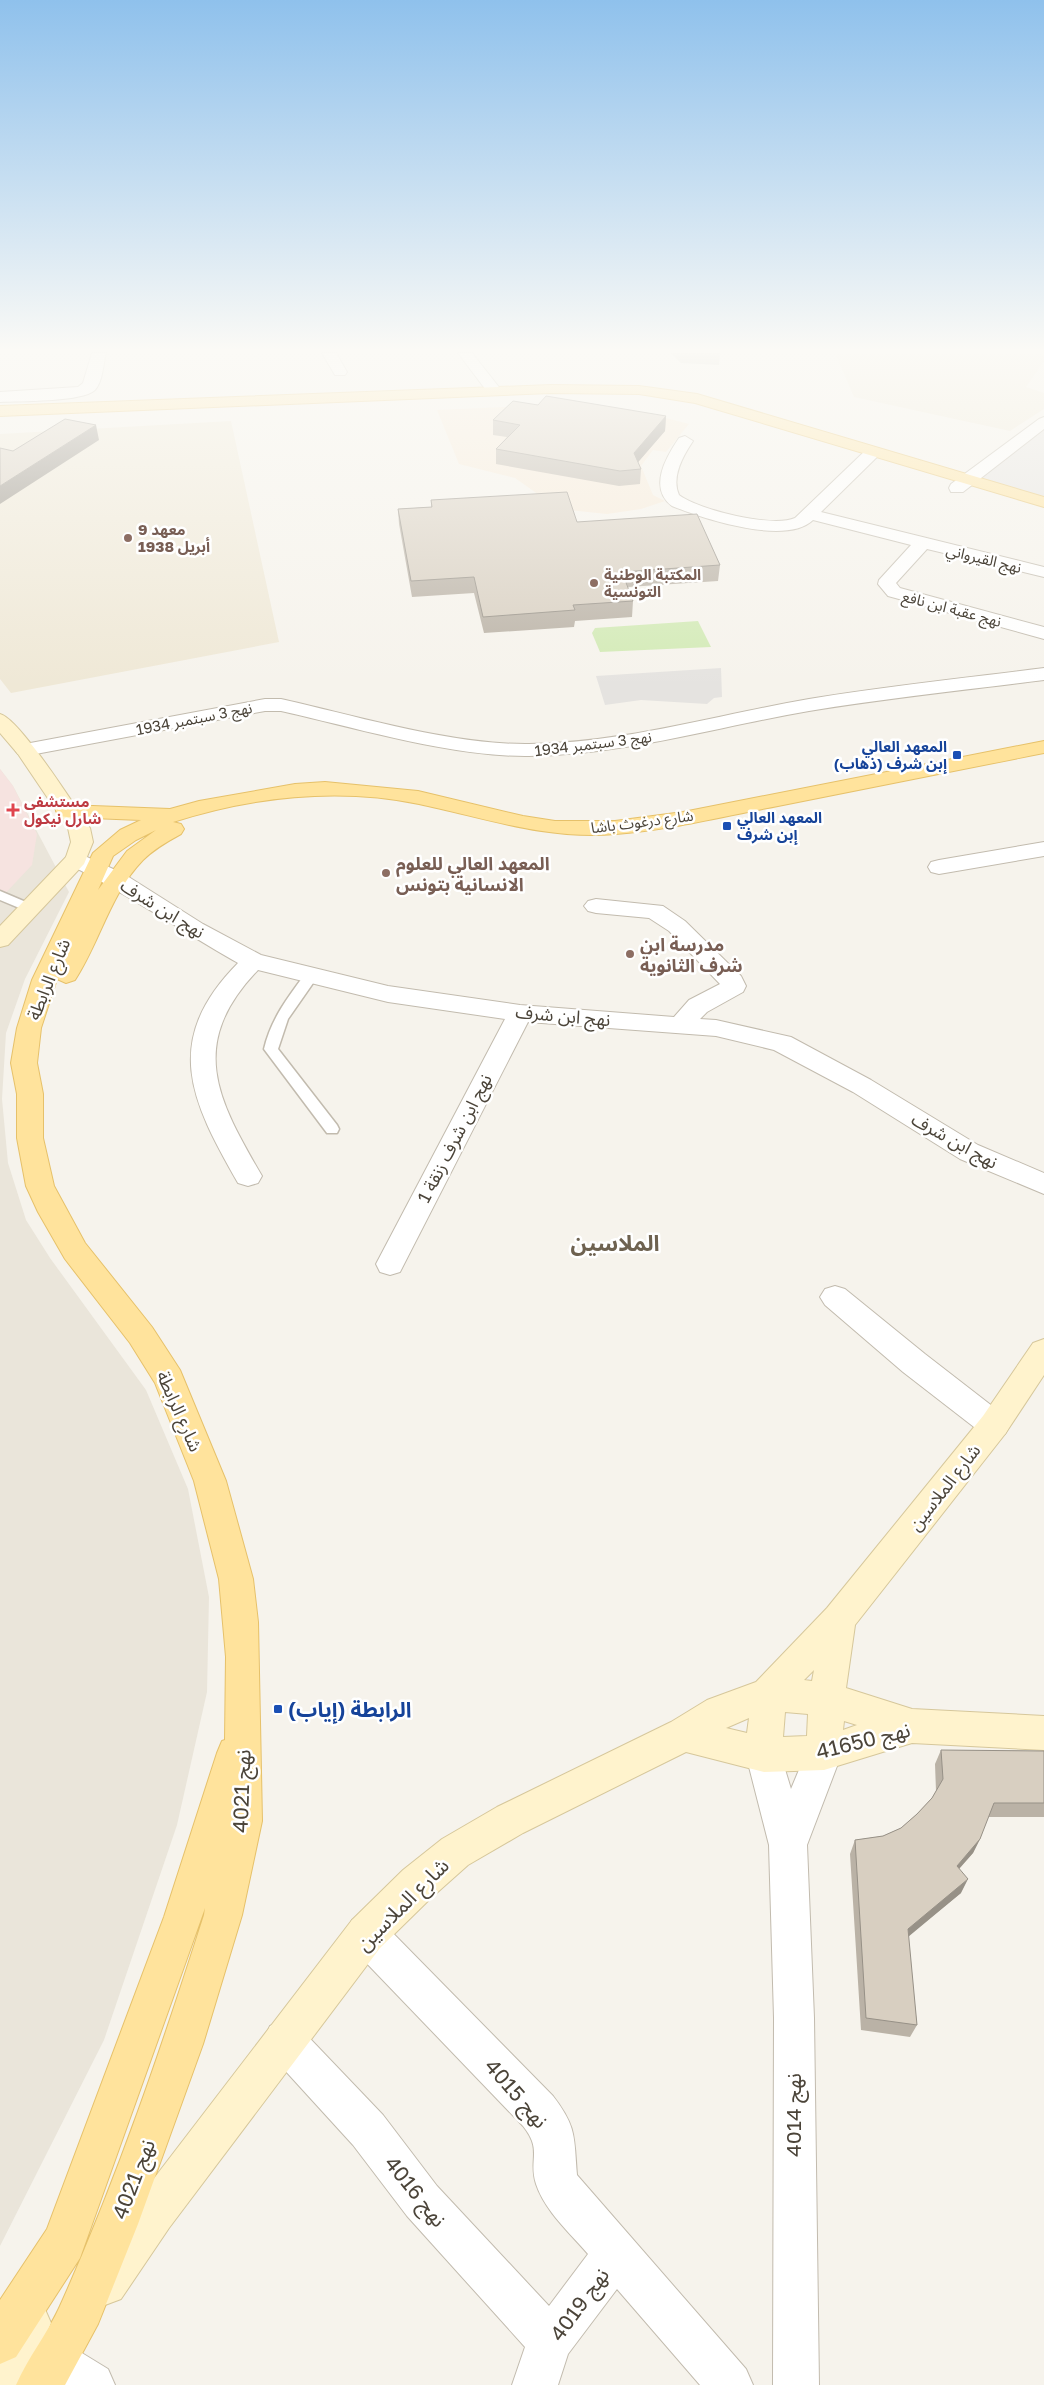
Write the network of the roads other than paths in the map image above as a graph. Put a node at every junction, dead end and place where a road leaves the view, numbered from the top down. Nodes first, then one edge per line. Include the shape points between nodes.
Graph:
1 (672, 464) edge
2 (860, 464) edge
3 (897, 464) edge
4 (988, 464) edge
5 (962, 484) junction
6 (1044, 502) edge
7 (1044, 512) edge
8 (712, 514) junction
9 (809, 514) junction
10 (673, 519) edge
11 (923, 543) junction
12 (1044, 572) edge
13 (1044, 633) edge
14 (1044, 674) edge
15 (0, 720) edge
16 (1044, 747) edge
17 (25, 750) junction
18 (238, 800) junction
19 (67, 811) junction
20 (182, 812) junction
21 (1044, 849) edge
22 (939, 867) dead end
23 (96, 869) junction
24 (0, 895) edge
25 (596, 906) dead end
26 (29, 908) junction
27 (0, 940) edge
28 (253, 961) junction
29 (311, 976) junction
30 (520, 1013) junction
31 (680, 1025) junction
32 (332, 1129) dead end
33 (248, 1176) dead end
34 (1044, 1184) edge
35 (390, 1264) dead end
36 (835, 1297) dead end
37 (1044, 1351) edge
38 (994, 1424) junction
39 (839, 1619) junction
40 (768, 1694) junction
41 (828, 1699) junction
42 (912, 1726) junction
43 (243, 1730) junction
44 (1044, 1733) edge
45 (684, 1734) junction
46 (824, 1753) junction
47 (764, 1754) junction
48 (788, 1845) junction
49 (366, 1934) junction
50 (284, 2040) junction
51 (135, 2218) junction
52 (64, 2242) junction
53 (616, 2253) junction
54 (0, 2341) edge
55 (550, 2341) junction
56 (62, 2380) edge
57 (3, 2385) edge
58 (535, 2385) edge
59 (730, 2385) edge
60 (796, 2385) edge

1 - 8 street via 668,490 673,500
2 - 9 street
3 - 5 main road
4 - 5 street
5 - 6 main road
5 - 7 main road
8 - 9 street via 784,527 795,525
8 - 10 street
9 - 11 street
11 - 12 street, نهج القيرواني
11 - 13 street, نهج عقبة ابن نافع via 888,580 887,584 894,592
14 - 17 street, نهج 3 سبتمبر 1934 via 809,705 678,732 580,747 528,750 476,746 281,705 266,705
15 - 17 street
16 - 18 main road, شارع درغوث باشا via 683,818 615,828 523,823 418,797 356,790 295,790
17 - 19 street
18 - 20 main road, شارع درغوث باشا
18 - 23 main road, شارع درغوث باشا via 172,829 130,859
19 - 20 main road
19 - 23 street via 82,835 82,842
20 - 23 main road, شارع درغوث باشا via 128,835 104,853
21 - 22 street
23 - 26 street
23 - 28 street, نهج ابن شرف
23 - 43 main road, شارع الرابطة via 48,1026 43,1060 30,1094 30,1138 40,1186 75,1251 141,1335 169,1379 210,1481 236,1579 243,1657
24 - 26 lane
25 - 31 street via 655,911 677,926 732,982 734,986 698,1006
26 - 27 street
28 - 29 street, نهج ابن شرف
28 - 33 street via 223,994 210,1019 202,1043 201,1064 212,1109
29 - 30 street, نهج ابن شرف via 388,994
29 - 32 lane via 275,1028 271,1049
30 - 31 street, نهج ابن شرف
30 - 35 street, نهج ابن شرف زنقة 1
31 - 34 street, نهج ابن شرف via 716,1028 782,1043 862,1086 969,1152
36 - 38 street
37 - 38 street, شارع الملاسين
38 - 39 street, شارع الملاسين
39 - 40 street, شارع الملاسين
39 - 41 street
40 - 41 street, شارع الملاسين
40 - 45 street, شارع الملاسين via 720,1712
40 - 47 street
41 - 42 street, شارع الملاسين
41 - 46 street
42 - 44 street, نهج 41650
42 - 46 street, نهج 41650
43 - 51 main road, نهج 4021 via 242,1821 223,1915
43 - 52 main road, نهج 4021 via 184,1918
45 - 47 street, نهج 41650
45 - 49 street, شارع الملاسين via 510,1820 455,1852
46 - 47 street, نهج 41650
46 - 48 street, نهج 4014
47 - 48 street, نهج 4014
48 - 60 street, نهج 4014 via 794,2018
49 - 50 street, شارع الملاسين
49 - 53 street, نهج 4015 via 538,2110 555,2143 554,2172 558,2186
50 - 51 street, شارع الملاسين
50 - 55 street, نهج 4016 via 368,2130 422,2201
51 - 52 street via 94,2228
51 - 56 street, شارع الملاسين via 76,2324
52 - 54 main road, نهج 4021
52 - 57 street
53 - 55 street, نهج 4019
53 - 59 street, نهج 4015
55 - 58 street, نهج 4019

